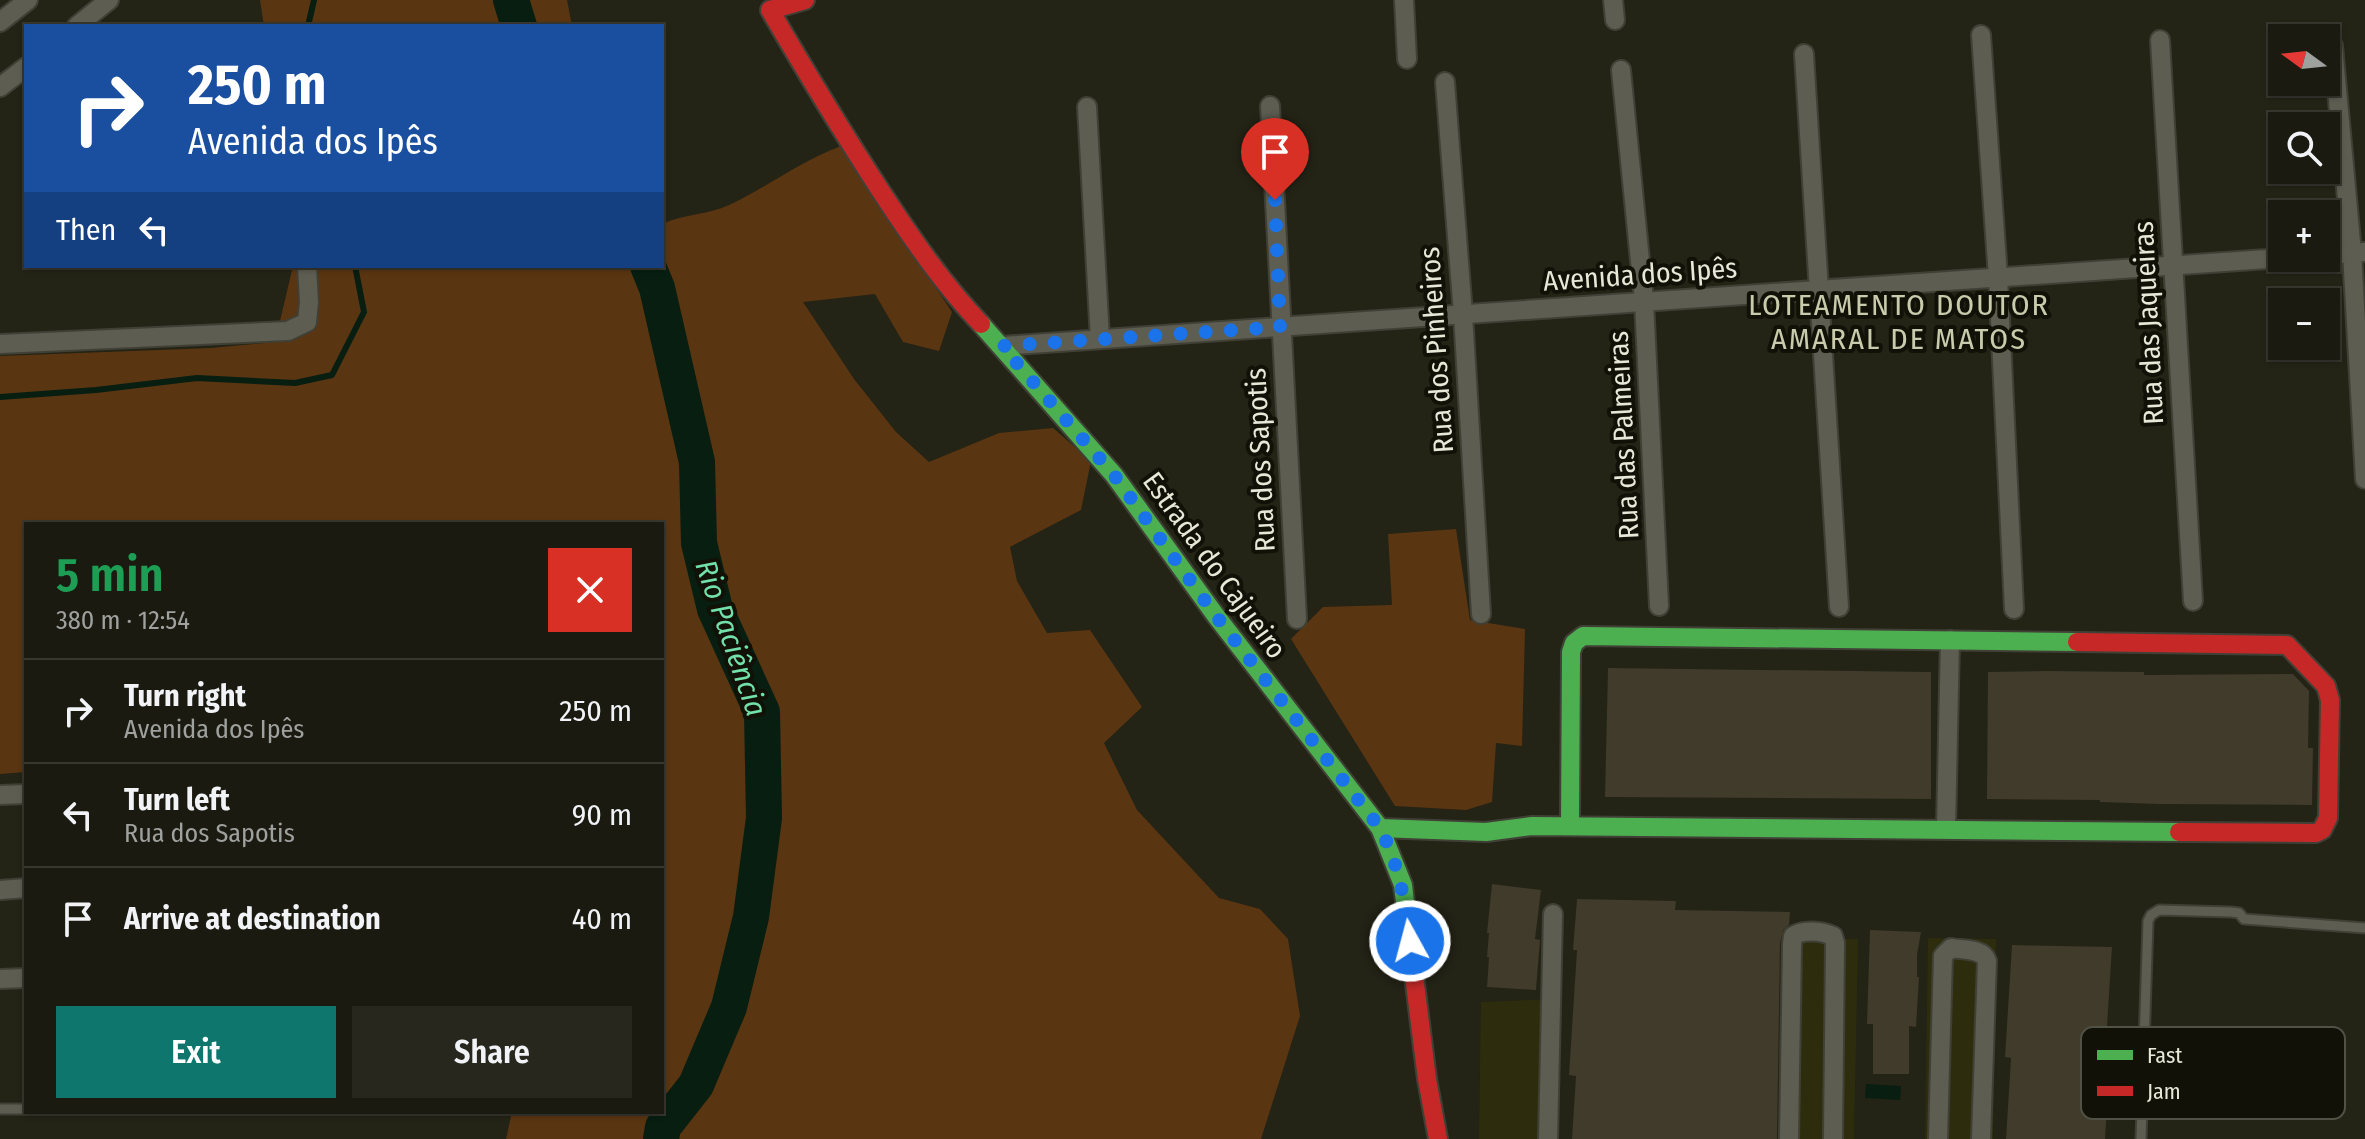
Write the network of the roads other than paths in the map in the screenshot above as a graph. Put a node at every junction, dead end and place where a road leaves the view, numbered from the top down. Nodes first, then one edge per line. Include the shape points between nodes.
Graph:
1 (28, 0) edge
2 (109, 0) edge
3 (805, 0) edge
4 (1404, 0) edge
5 (1613, 0) edge
6 (767, 5) edge
7 (1615, 20) dead end
8 (0, 22) edge
9 (79, 24) edge
10 (1981, 35) dead end
11 (2160, 40) dead end
12 (1804, 54) dead end
13 (1407, 59) dead end
14 (24, 69) edge
15 (1621, 70) dead end
16 (1445, 82) dead end
17 (0, 87) edge
18 (2339, 96) edge
19 (1270, 106) dead end
20 (1087, 107) dead end
21 (2359, 252) edge
22 (2268, 259) edge
23 (2172, 265) junction
24 (307, 268) edge
25 (1998, 277) junction
26 (1818, 290) junction
27 (1644, 301) junction
28 (1463, 314) junction
29 (1280, 327) junction
30 (1100, 339) junction
31 (0, 344) edge
32 (1002, 346) junction
33 (2365, 479) edge
34 (2193, 601) dead end
35 (1659, 606) dead end
36 (1839, 607) dead end
37 (2014, 609) dead end
38 (1481, 614) dead end
39 (1297, 619) dead end
40 (1950, 640) junction
41 (24, 794) edge
42 (0, 795) edge
43 (1570, 826) junction
44 (1380, 828) junction
45 (1946, 829) junction
46 (24, 888) edge
47 (0, 890) edge
48 (1553, 914) dead end
49 (2365, 928) edge
50 (24, 978) edge
51 (0, 979) edge
52 (2145, 1027) edge
53 (0, 1109) edge
54 (24, 1109) edge
55 (2142, 1119) edge
56 (1438, 1139) edge
57 (1548, 1139) edge
58 (1789, 1139) edge
59 (1833, 1139) edge
60 (1938, 1139) edge
61 (1981, 1139) edge
62 (2141, 1139) edge

1 - 8 street
2 - 9 street
3 - 6 street
4 - 13 street
5 - 7 street
6 - 32 street, Estrada do Cajueiro via 928,263
10 - 25 street
11 - 23 street, Rua das Jaqueiras
12 - 26 street
14 - 17 street
15 - 27 street, Rua das Palmeiras
16 - 28 street, Rua dos Pinheiros
18 - 21 street
19 - 29 street, Rua dos Sapotis
20 - 30 street
21 - 33 street
22 - 23 street, Avenida dos Ipês
23 - 25 street, Avenida dos Ipês
23 - 34 street, Rua das Jaqueiras
24 - 31 street via 307,322 288,331
25 - 26 street, Avenida dos Ipês
25 - 37 street
26 - 27 street, Avenida dos Ipês
26 - 36 street
27 - 28 street, Avenida dos Ipês
27 - 35 street, Rua das Palmeiras
28 - 29 street, Avenida dos Ipês
28 - 38 street, Rua dos Pinheiros
29 - 30 street, Avenida dos Ipês
29 - 39 street, Rua dos Sapotis
30 - 32 street, Avenida dos Ipês
32 - 44 street, Estrada do Cajueiro via 1114,475
40 - 43 street via 1578,638 1571,652
40 - 45 street
40 - 45 street via 2287,645 2329,692 2329,803 2326,823 2316,833
41 - 42 street
43 - 44 street via 1486,832
43 - 45 street
44 - 56 street, Estrada do Cajueiro via 1403,885
46 - 47 street
48 - 57 street
49 - 52 lane via 2244,919 2231,912 2159,910 2148,921
50 - 51 street
53 - 54 lane
55 - 62 lane
58 - 59 street via 1793,936 1825,932 1835,943
60 - 61 street via 1943,956 1951,948 1981,952 1987,961

